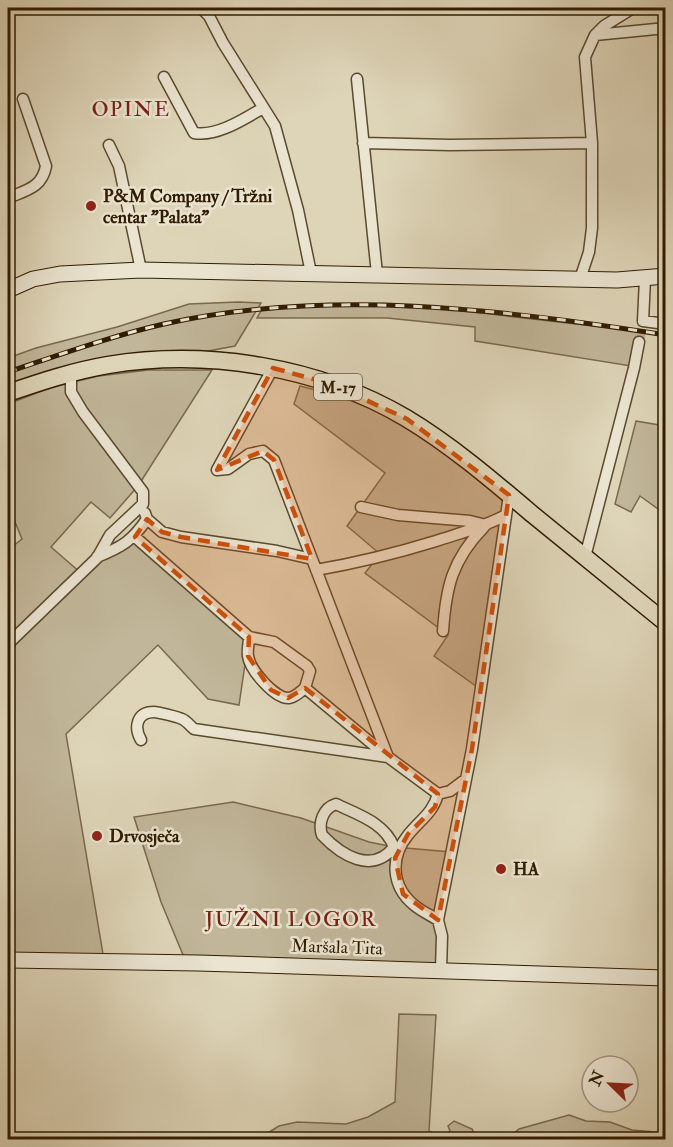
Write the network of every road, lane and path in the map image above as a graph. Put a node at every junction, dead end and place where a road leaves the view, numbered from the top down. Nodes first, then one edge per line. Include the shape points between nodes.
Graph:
1 (201, 8) edge
2 (633, 8) edge
3 (666, 28) edge
4 (595, 35) junction
5 (164, 77) dead end
6 (357, 80) dead end
7 (23, 99) dead end
8 (263, 108) junction
9 (363, 143) junction
10 (592, 143) junction
11 (110, 145) dead end
12 (8, 198) edge
13 (141, 270) junction
14 (311, 273) junction
15 (377, 274) junction
16 (666, 276) edge
17 (580, 279) junction
18 (645, 279) junction
19 (8, 290) edge
20 (666, 324) edge
21 (639, 342) tunnel mouth
22 (273, 368) junction
23 (71, 373) junction
24 (8, 393) edge
25 (509, 495) junction
26 (143, 504) junction
27 (361, 507) dead end
28 (506, 515) junction
29 (147, 519) junction
30 (486, 525) junction
31 (135, 537) junction
32 (585, 557) junction
33 (97, 558) junction
34 (314, 564) junction
35 (666, 623) edge
36 (443, 631) dead end
37 (249, 637) junction
38 (8, 644) edge
39 (305, 688) junction
40 (141, 740) dead end
41 (388, 757) junction
42 (466, 778) junction
43 (438, 794) junction
44 (396, 848) junction
45 (438, 920) junction
46 (8, 960) edge
47 (441, 970) junction
48 (666, 978) edge

1 - 8 street
2 - 4 street
3 - 4 street
4 - 10 street via 585,57
5 - 8 street via 194,133 214,132
6 - 9 street
7 - 12 street via 46,166 44,178 36,185
8 - 14 street via 275,126 286,163
9 - 10 street
9 - 15 street
10 - 17 street via 590,252
11 - 13 street via 119,166
13 - 14 street
13 - 19 street via 60,274 33,279
14 - 15 street
15 - 17 street
16 - 18 street
17 - 18 street
18 - 20 street via 643,321
21 - 32 street
22 - 23 main road, M-17 via 156,359
22 - 25 main road, M-17 via 331,384 407,419
22 - 34 street via 217,470 228,469 249,454 263,451 274,460
23 - 24 main road, M-17
23 - 26 street via 71,392 143,492
25 - 28 street
25 - 32 main road, M-17
26 - 29 street
26 - 33 street via 110,535
27 - 30 street
28 - 30 street
28 - 42 street
29 - 31 street
29 - 34 street via 162,531 181,537 277,551
30 - 34 street via 351,564
30 - 36 street via 468,546 449,582
31 - 33 street
31 - 37 street
32 - 35 main road, M-17
33 - 38 street
34 - 41 street
37 - 39 street via 274,642 307,666 310,671
37 - 39 street via 248,656 253,669 271,690 288,698
39 - 41 street
40 - 41 street via 136,723 142,715 154,712 184,720 194,729
41 - 43 street
42 - 43 street via 450,791
42 - 45 street
43 - 44 street via 435,807
44 - 44 street via 377,824 336,804 320,821 319,828 328,842 362,860 378,860
44 - 45 street via 398,882 403,894
45 - 47 street via 442,936
46 - 47 street, Maršala Tita
47 - 48 street, Maršala Tita

